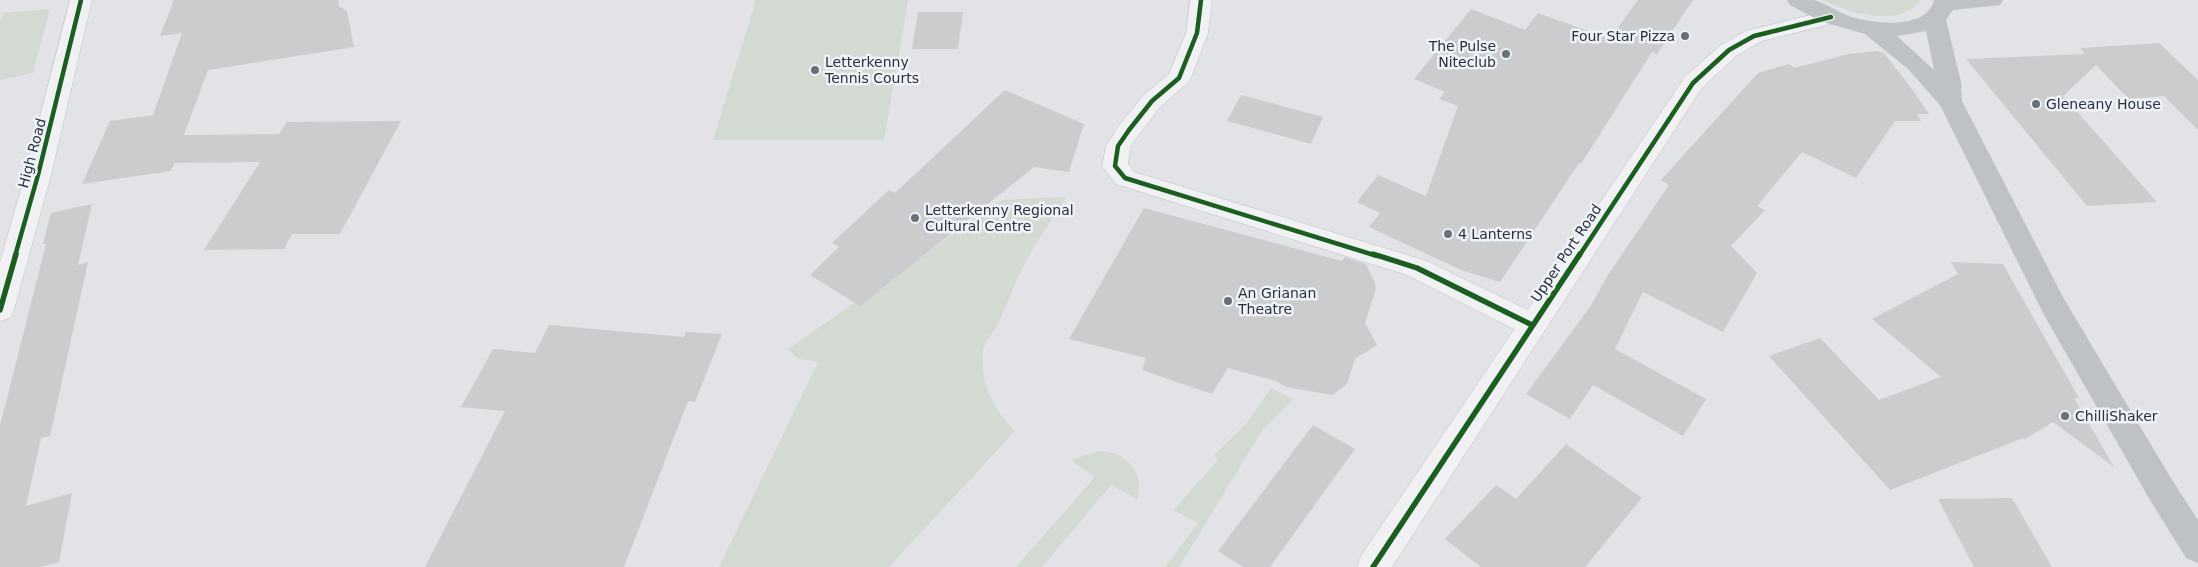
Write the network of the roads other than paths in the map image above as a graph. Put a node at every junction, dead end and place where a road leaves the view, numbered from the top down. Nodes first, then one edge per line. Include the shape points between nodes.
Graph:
1 (81, 0) edge
2 (1201, 0) edge
3 (1798, 0) edge
4 (1992, 0) edge
5 (1941, 7) edge
6 (1831, 17) junction
7 (1872, 28) junction
8 (1950, 101) junction
9 (0, 310) edge
10 (1532, 325) junction
11 (2198, 548) edge
12 (1373, 567) edge

1 - 9 street, High Road
2 - 10 street via 1197,33 1179,78 1152,101 1118,146 1115,166 1125,178 1417,268
3 - 6 main road
4 - 5 main road
5 - 7 main road via 1910,27
5 - 8 main road
6 - 7 main road
6 - 10 street, Upper Port Road via 1754,36 1728,50 1693,83
7 - 8 main road via 1916,64
8 - 11 main road via 2054,306
10 - 12 street, Upper Port Road

